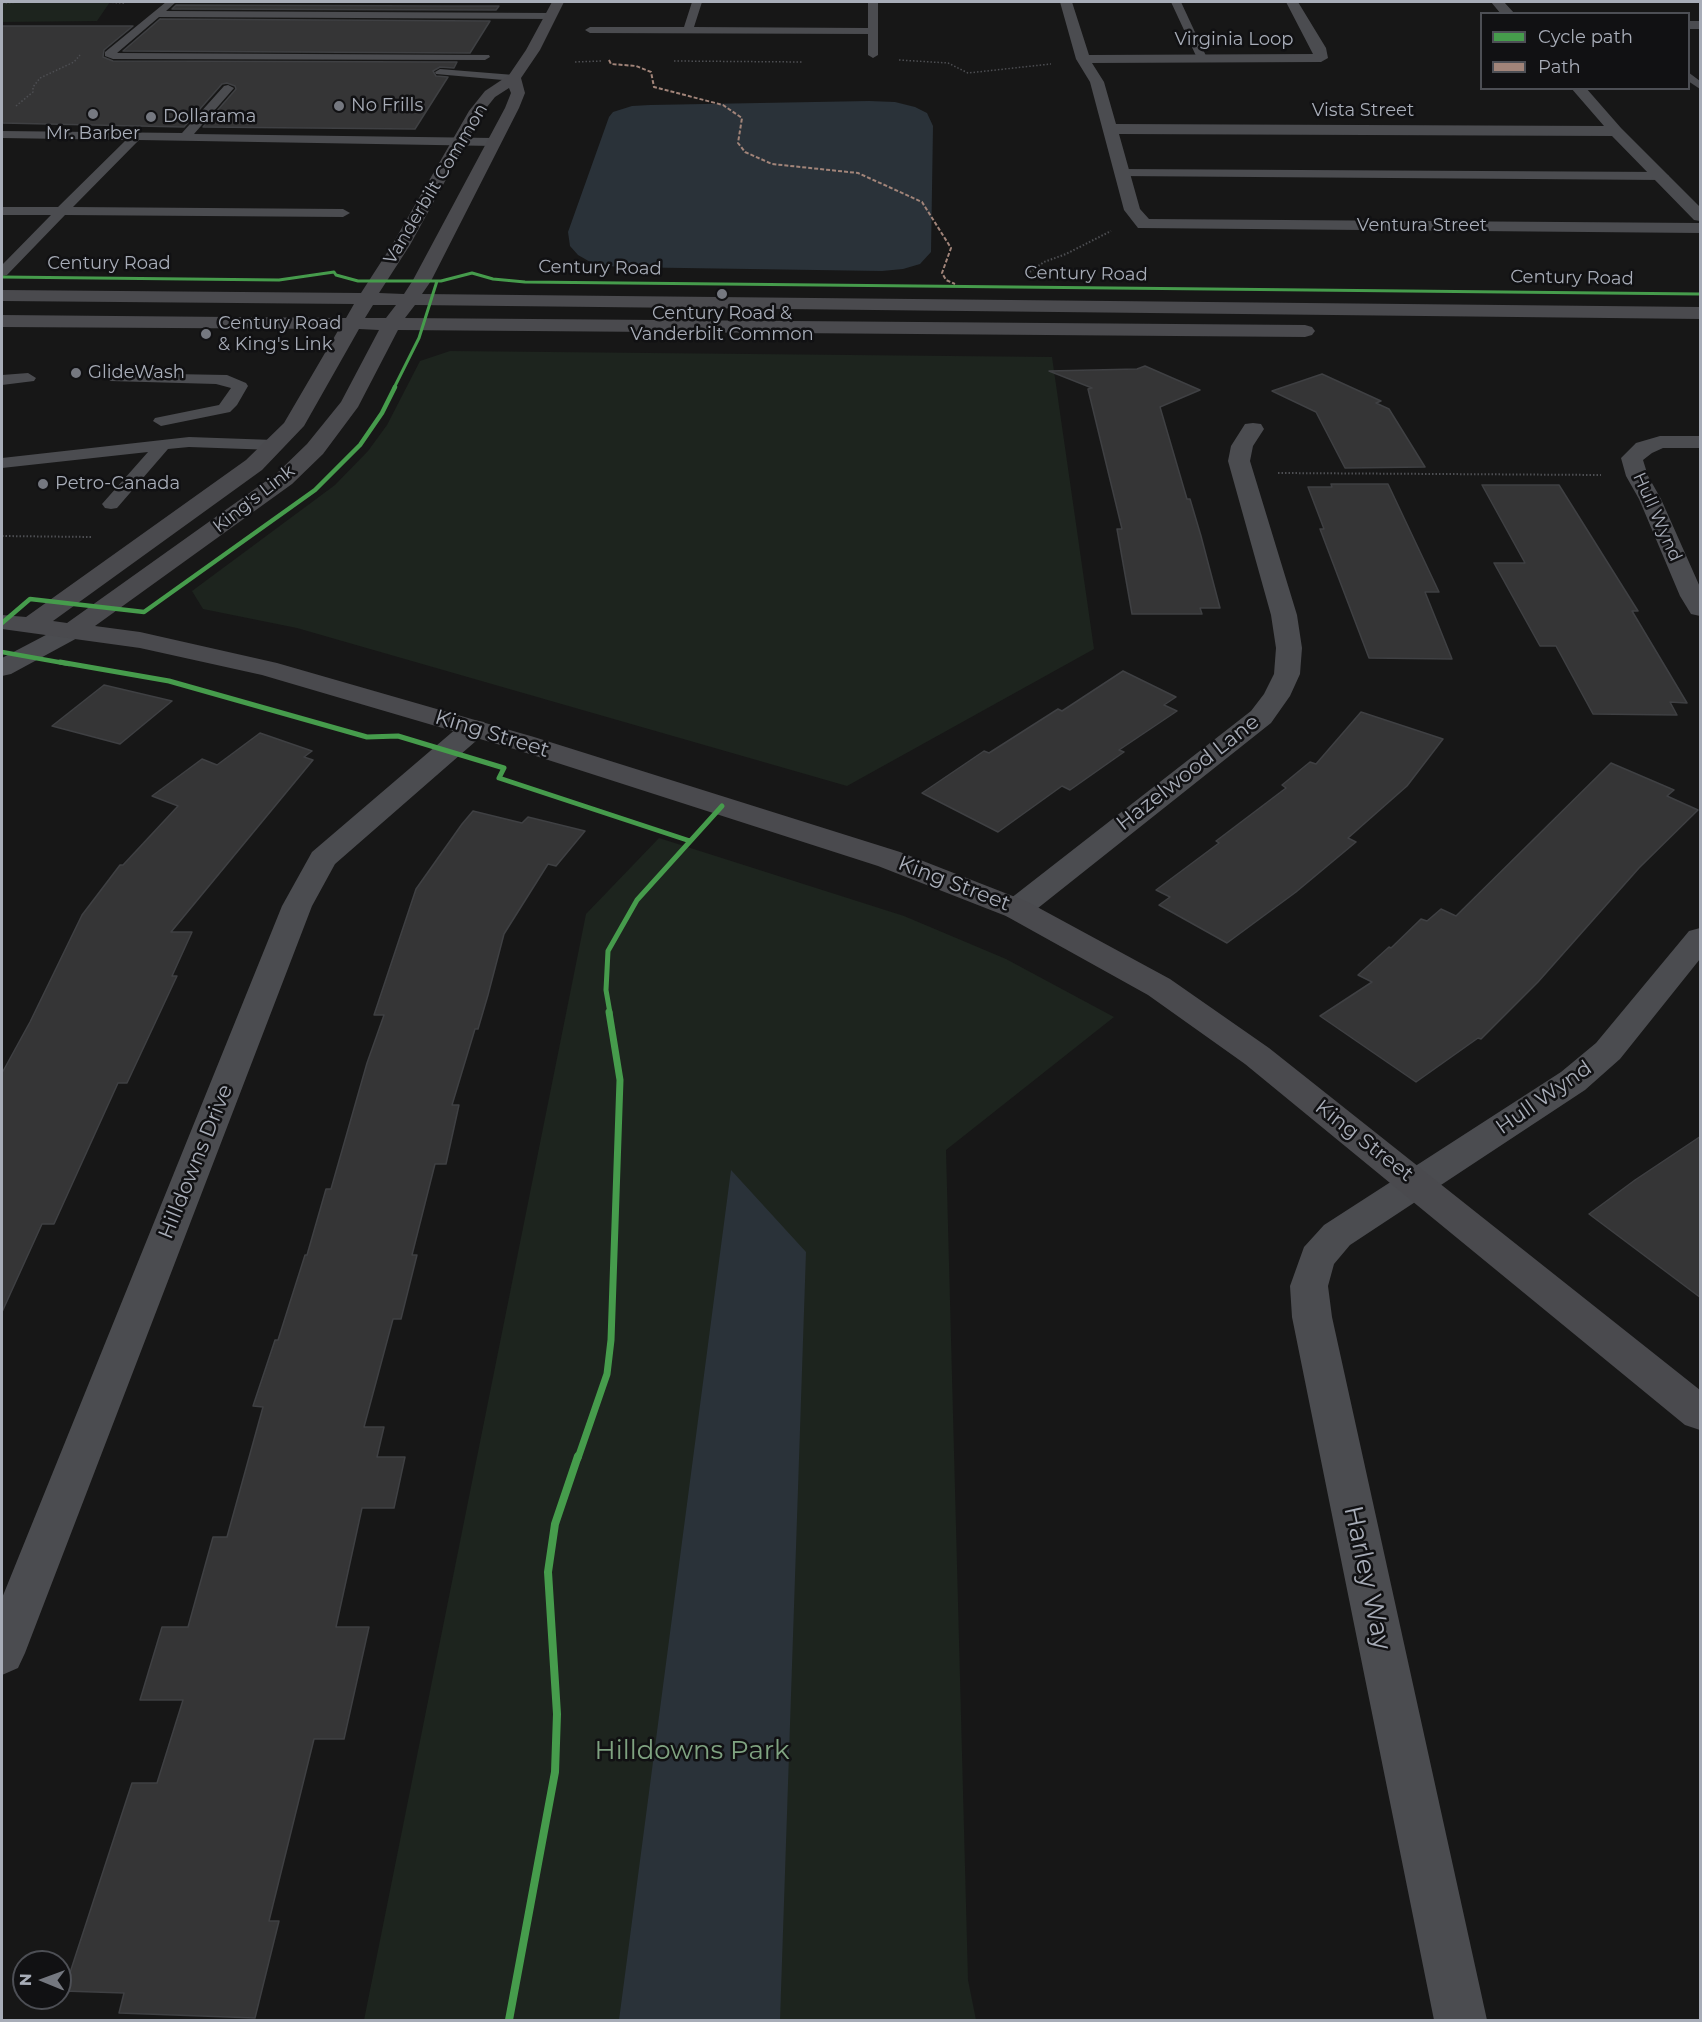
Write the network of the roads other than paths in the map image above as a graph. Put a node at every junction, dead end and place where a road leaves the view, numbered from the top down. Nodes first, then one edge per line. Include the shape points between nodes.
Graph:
1 (171, 2) edge
2 (558, 2) edge
3 (697, 2) edge
4 (873, 2) edge
5 (1066, 2) edge
6 (1176, 2) edge
7 (1292, 2) edge
8 (158, 14) junction
9 (550, 16) junction
10 (590, 30) dead end
11 (688, 30) junction
12 (871, 32) junction
13 (873, 55) dead end
14 (485, 57) dead end
15 (1202, 58) junction
16 (1084, 61) junction
17 (432, 72) dead end
18 (514, 78) junction
19 (228, 88) dead end
20 (1580, 90) edge
21 (1109, 129) junction
22 (1616, 131) junction
23 (2, 134) edge
24 (137, 135) junction
25 (184, 138) junction
26 (457, 142) junction
27 (494, 142) junction
28 (1122, 173) junction
29 (1663, 176) junction
30 (2, 211) edge
31 (60, 212) junction
32 (343, 213) dead end
33 (1701, 216) edge
34 (1701, 228) edge
35 (401, 245) junction
36 (436, 255) junction
37 (2, 272) edge
38 (2, 295) edge
39 (209, 297) junction
40 (561, 300) junction
41 (739, 301) junction
42 (361, 310) junction
43 (2, 312) edge
44 (400, 312) junction
45 (1701, 313) edge
46 (2, 321) edge
47 (1324, 331) dead end
48 (28, 378) dead end
49 (116, 378) dead end
50 (2, 380) edge
51 (161, 421) dead end
52 (1253, 429) dead end
53 (1701, 442) edge
54 (164, 444) junction
55 (274, 446) junction
56 (2, 463) edge
57 (111, 504) dead end
58 (1701, 609) edge
59 (2, 622) edge
60 (30, 626) junction
61 (72, 631) junction
62 (2, 648) edge
63 (2, 668) edge
64 (474, 728) junction
65 (1017, 909) junction
66 (1701, 938) edge
67 (1417, 1183) junction
68 (1701, 1413) edge
69 (2, 1653) edge
70 (1460, 2020) edge

1 - 8 lane
2 - 9 street, Vanderbilt Common
3 - 11 lane
4 - 12 lane
5 - 16 street
6 - 15 lane
7 - 15 street, Virginia Loop via 1322,58
8 - 9 lane
8 - 14 lane via 109,54
9 - 18 street, Vanderbilt Common
10 - 11 lane
11 - 12 lane
12 - 13 lane
15 - 16 street, Virginia Loop
16 - 21 street via 1096,82
17 - 18 lane
18 - 26 street, Vanderbilt Common via 490,94
18 - 27 street, Vanderbilt Common via 519,93
19 - 25 lane
20 - 22 street
21 - 22 street, Vista Street
21 - 28 street
22 - 29 street
23 - 24 lane
24 - 25 lane
24 - 31 lane
25 - 26 lane
26 - 27 lane
26 - 35 street, Vanderbilt Common
27 - 36 street, Vanderbilt Common
28 - 29 lane
28 - 34 street, Ventura Street via 1132,210 1144,224
29 - 33 street
30 - 31 lane
31 - 32 lane
31 - 37 lane
35 - 39 street via 357,273 304,287
35 - 42 street, Vanderbilt Common
36 - 40 street via 442,268 475,285
36 - 44 street, Vanderbilt Common
38 - 39 street, Century Road
39 - 42 street, Century Road
40 - 41 street, Century Road
40 - 44 street, Century Road
41 - 44 street via 692,309
41 - 45 street, Century Road
42 - 43 street
42 - 44 street, Century Road
42 - 44 street
42 - 46 street, Century Road
42 - 55 street, King's Link via 309,401
44 - 47 street, Century Road
44 - 61 street, King's Link via 351,403 315,449 245,509
48 - 50 lane
49 - 51 lane via 216,379 240,386 224,409
52 - 65 street, Hazelwood Lane via 1242,446 1239,461 1284,615 1289,648 1287,674 1277,696 1261,717
53 - 58 street, Hull Wynd via 1660,442 1632,458
54 - 55 lane
54 - 56 lane
54 - 57 lane
55 - 60 street, King's Link via 232,483
59 - 60 street, King Street
60 - 61 street, King Street
60 - 62 street
61 - 63 street
61 - 64 street, King Street via 140,640 268,669
64 - 65 street, King Street via 889,859
64 - 69 street, Hilldowns Drive via 323,859 297,906
65 - 67 street, King Street via 1159,987 1257,1056
66 - 67 street, Hull Wynd via 1608,1051 1574,1081
67 - 68 street, King Street
67 - 70 street, Harley Way via 1337,1235 1317,1258 1309,1286 1314,1329

